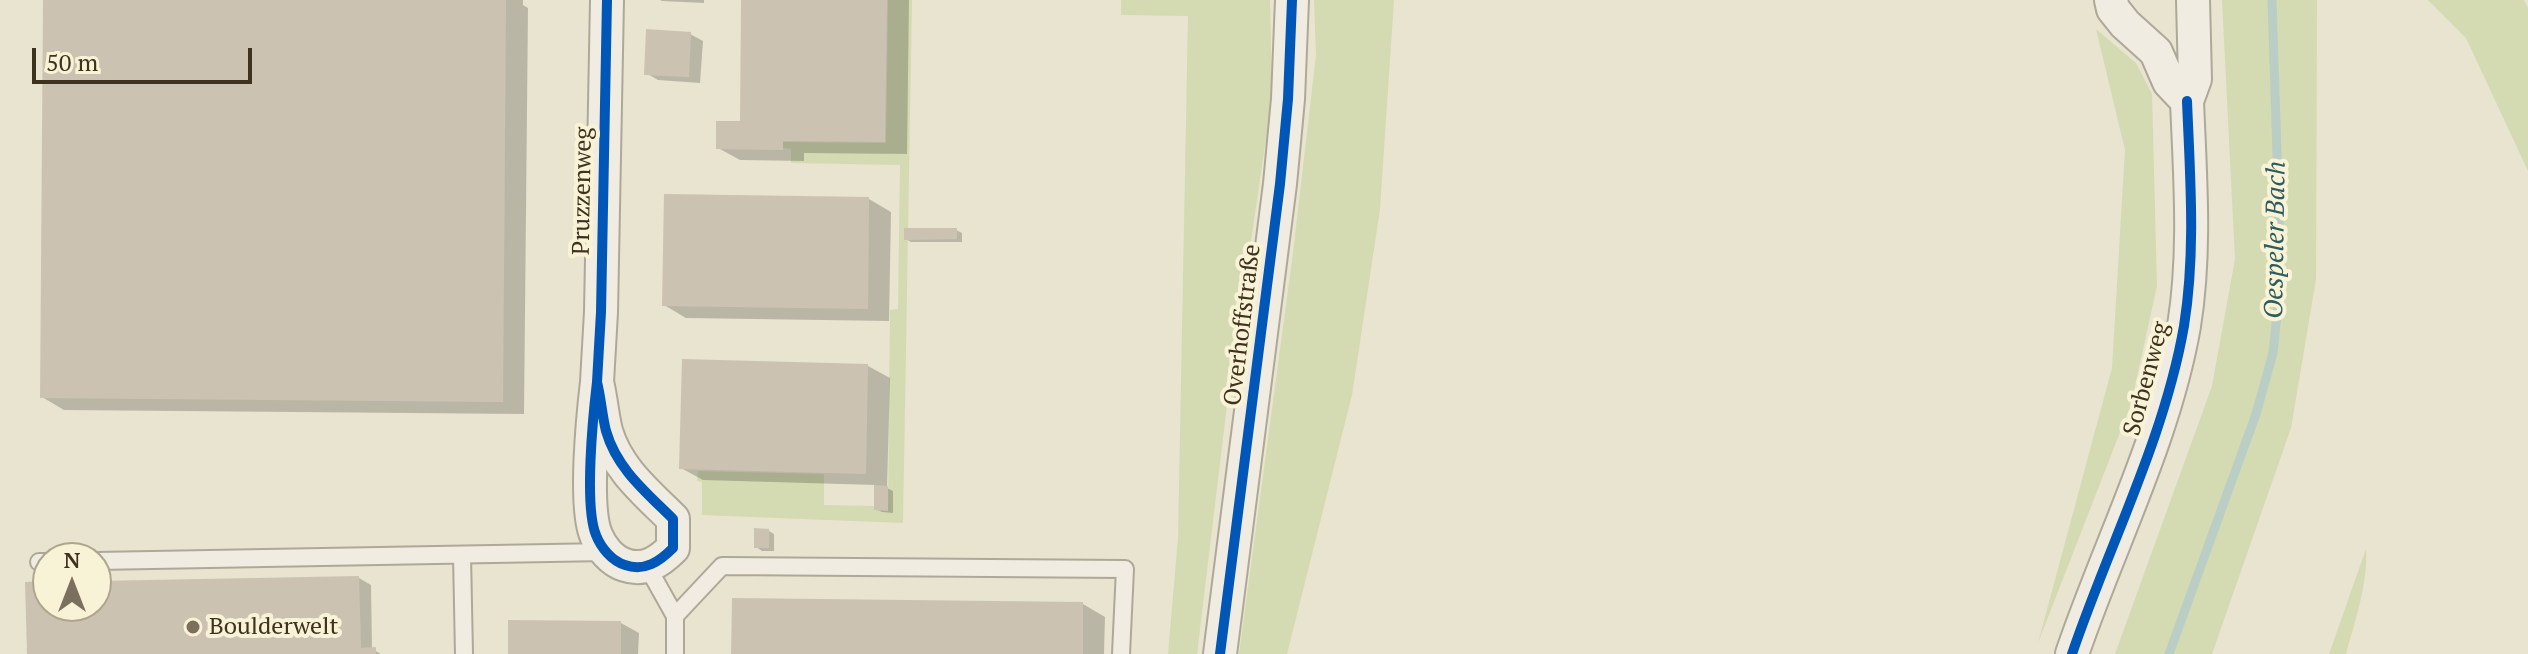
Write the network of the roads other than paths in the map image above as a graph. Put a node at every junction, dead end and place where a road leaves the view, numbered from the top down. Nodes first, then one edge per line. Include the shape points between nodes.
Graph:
1 (607, 0) edge
2 (1292, 0) edge
3 (2111, 0) edge
4 (2193, 0) edge
5 (2187, 101) junction
6 (597, 382) junction
7 (606, 552) junction
8 (462, 555) junction
9 (112, 561) edge
10 (647, 566) junction
11 (675, 616) junction
12 (464, 654) edge
13 (675, 654) edge
14 (1121, 654) edge
15 (1220, 654) edge
16 (2072, 654) edge

1 - 6 street, Pruzzenweg
2 - 15 street, Overhoffstraße via 1280,184
3 - 5 street via 2125,24 2156,52 2169,82
4 - 5 street, Sorbenweg via 2195,69
5 - 16 street, Sorbenweg via 2193,236 2175,370
6 - 7 street, Pruzzenweg via 591,499 595,533
6 - 10 street, Pruzzenweg via 607,432 621,465 673,519 673,548
7 - 8 lane
7 - 10 street via 620,564
8 - 9 lane
8 - 12 lane
10 - 11 lane
11 - 13 lane
11 - 14 lane via 722,566 1125,569

